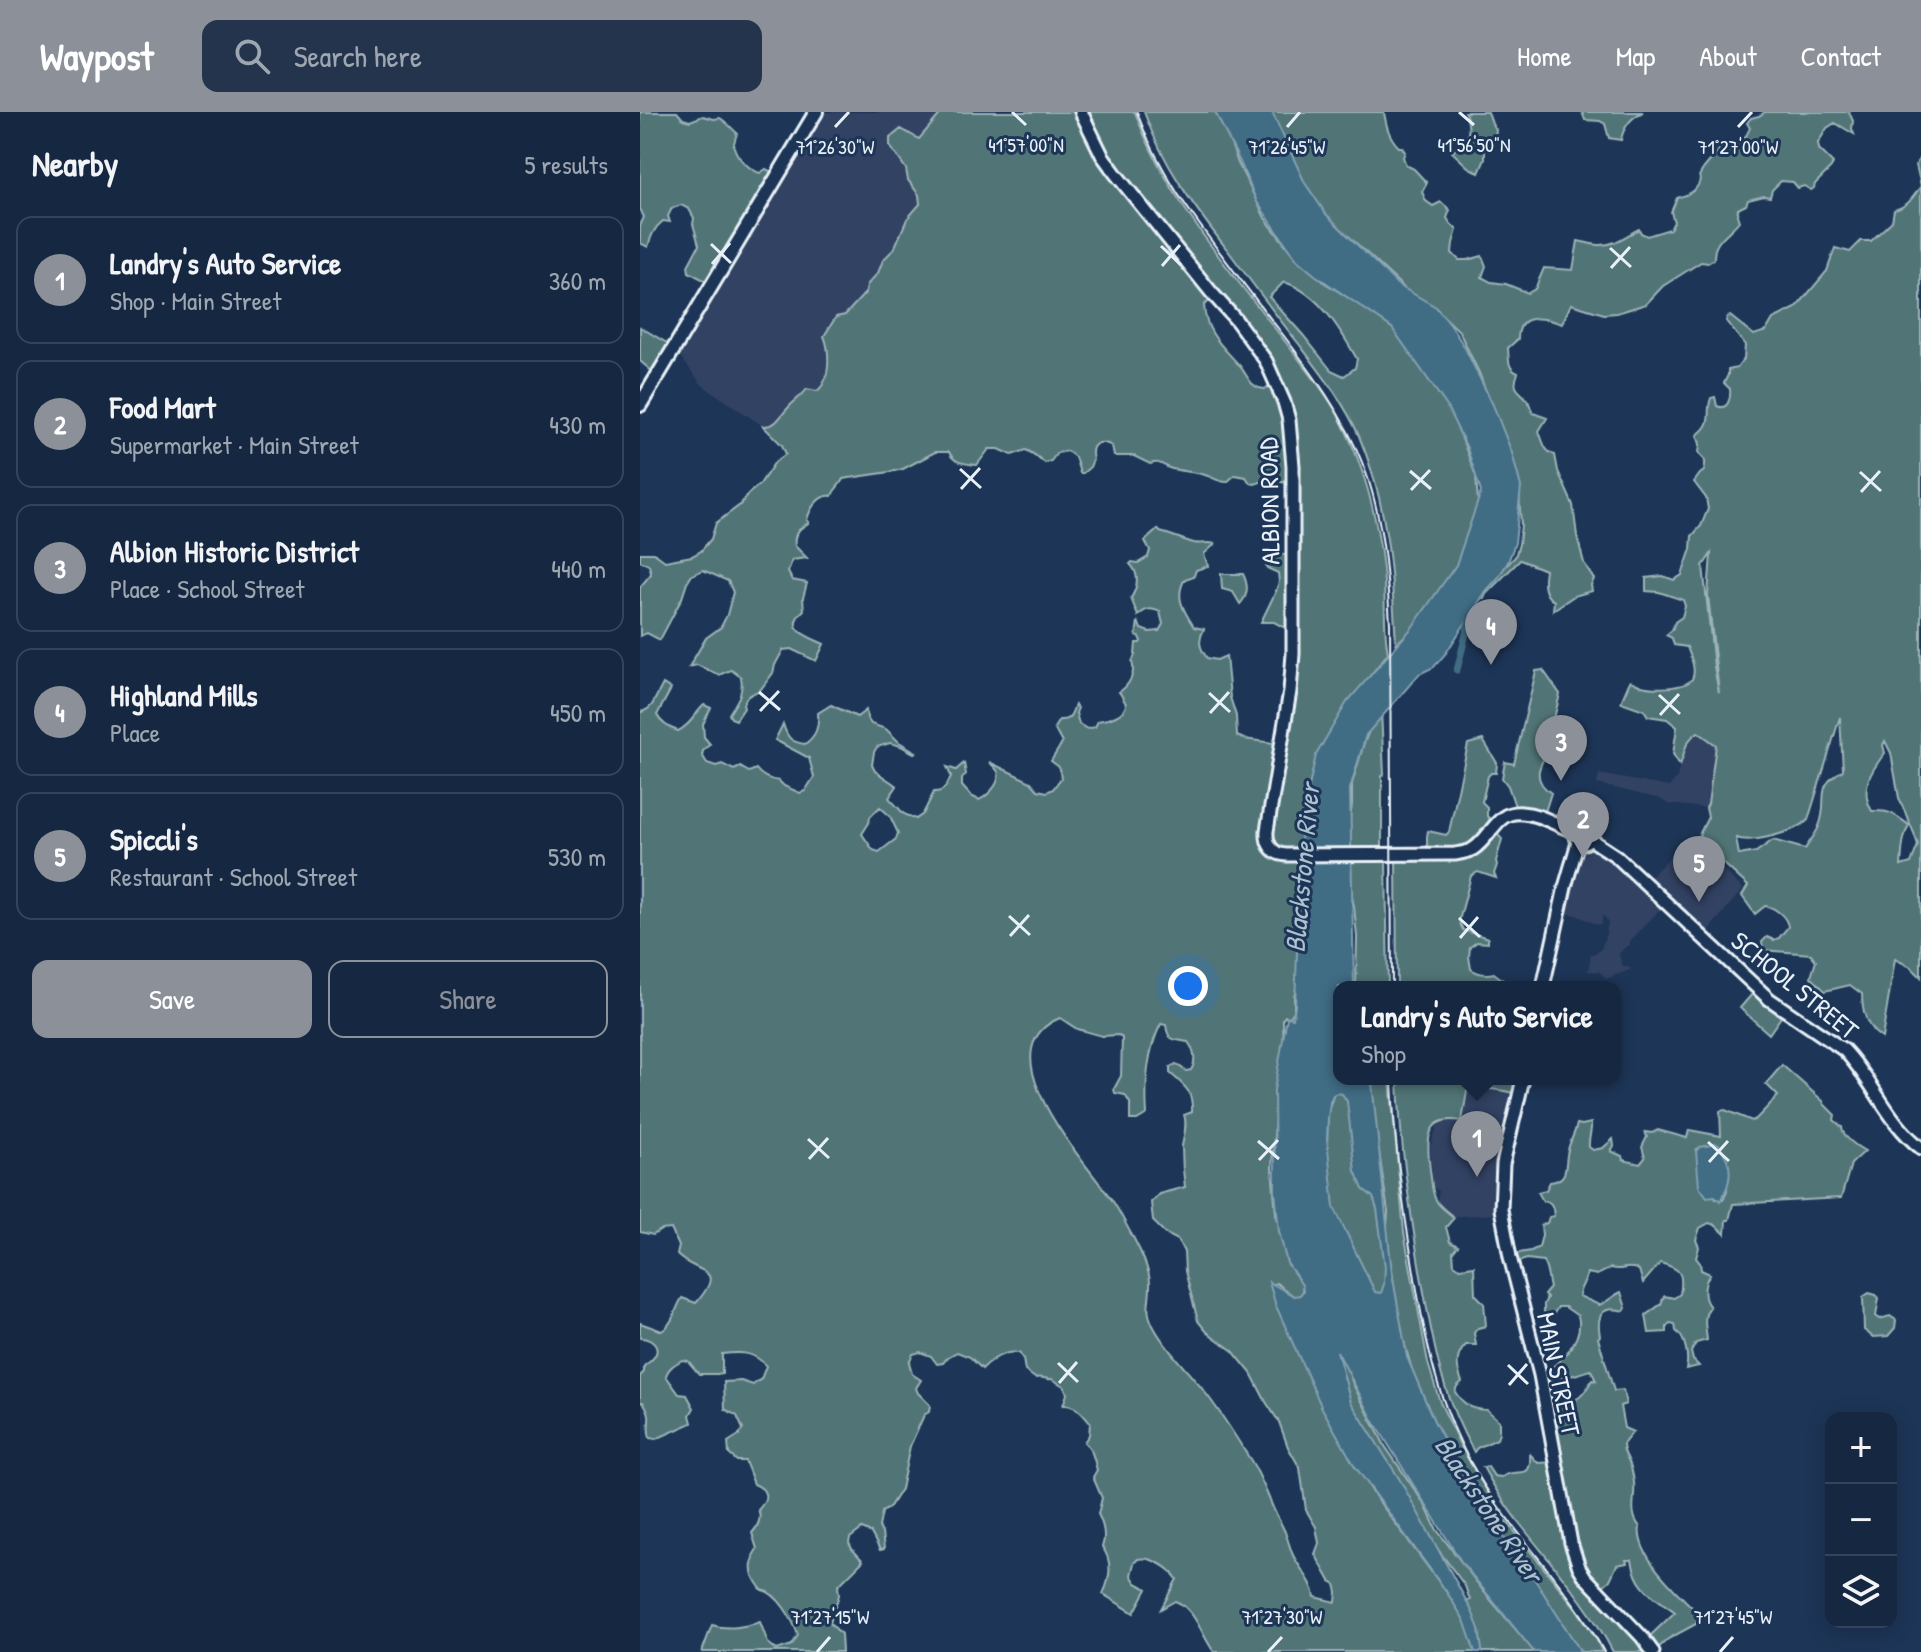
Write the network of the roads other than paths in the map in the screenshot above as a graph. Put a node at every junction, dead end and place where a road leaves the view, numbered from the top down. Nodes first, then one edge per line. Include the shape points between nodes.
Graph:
1 (816, 112) edge
2 (1081, 112) edge
3 (640, 405) edge
4 (1582, 837) junction
5 (1326, 855) joint
6 (1544, 981) edge
7 (1522, 1085) edge
8 (1921, 1148) edge
9 (1653, 1652) edge

1 - 3 main road
2 - 5 street, ALBION ROAD via 1115,173 1266,361 1284,402 1293,466 1293,654 1267,838 1278,854
4 - 5 street, SCHOOL STREET via 1517,812 1496,822 1471,850
4 - 6 street
4 - 8 street, SCHOOL STREET via 1616,856 1769,999 1844,1050 1905,1135
7 - 9 street, MAIN STREET via 1503,1164 1501,1209 1540,1375 1571,1543 1585,1577

